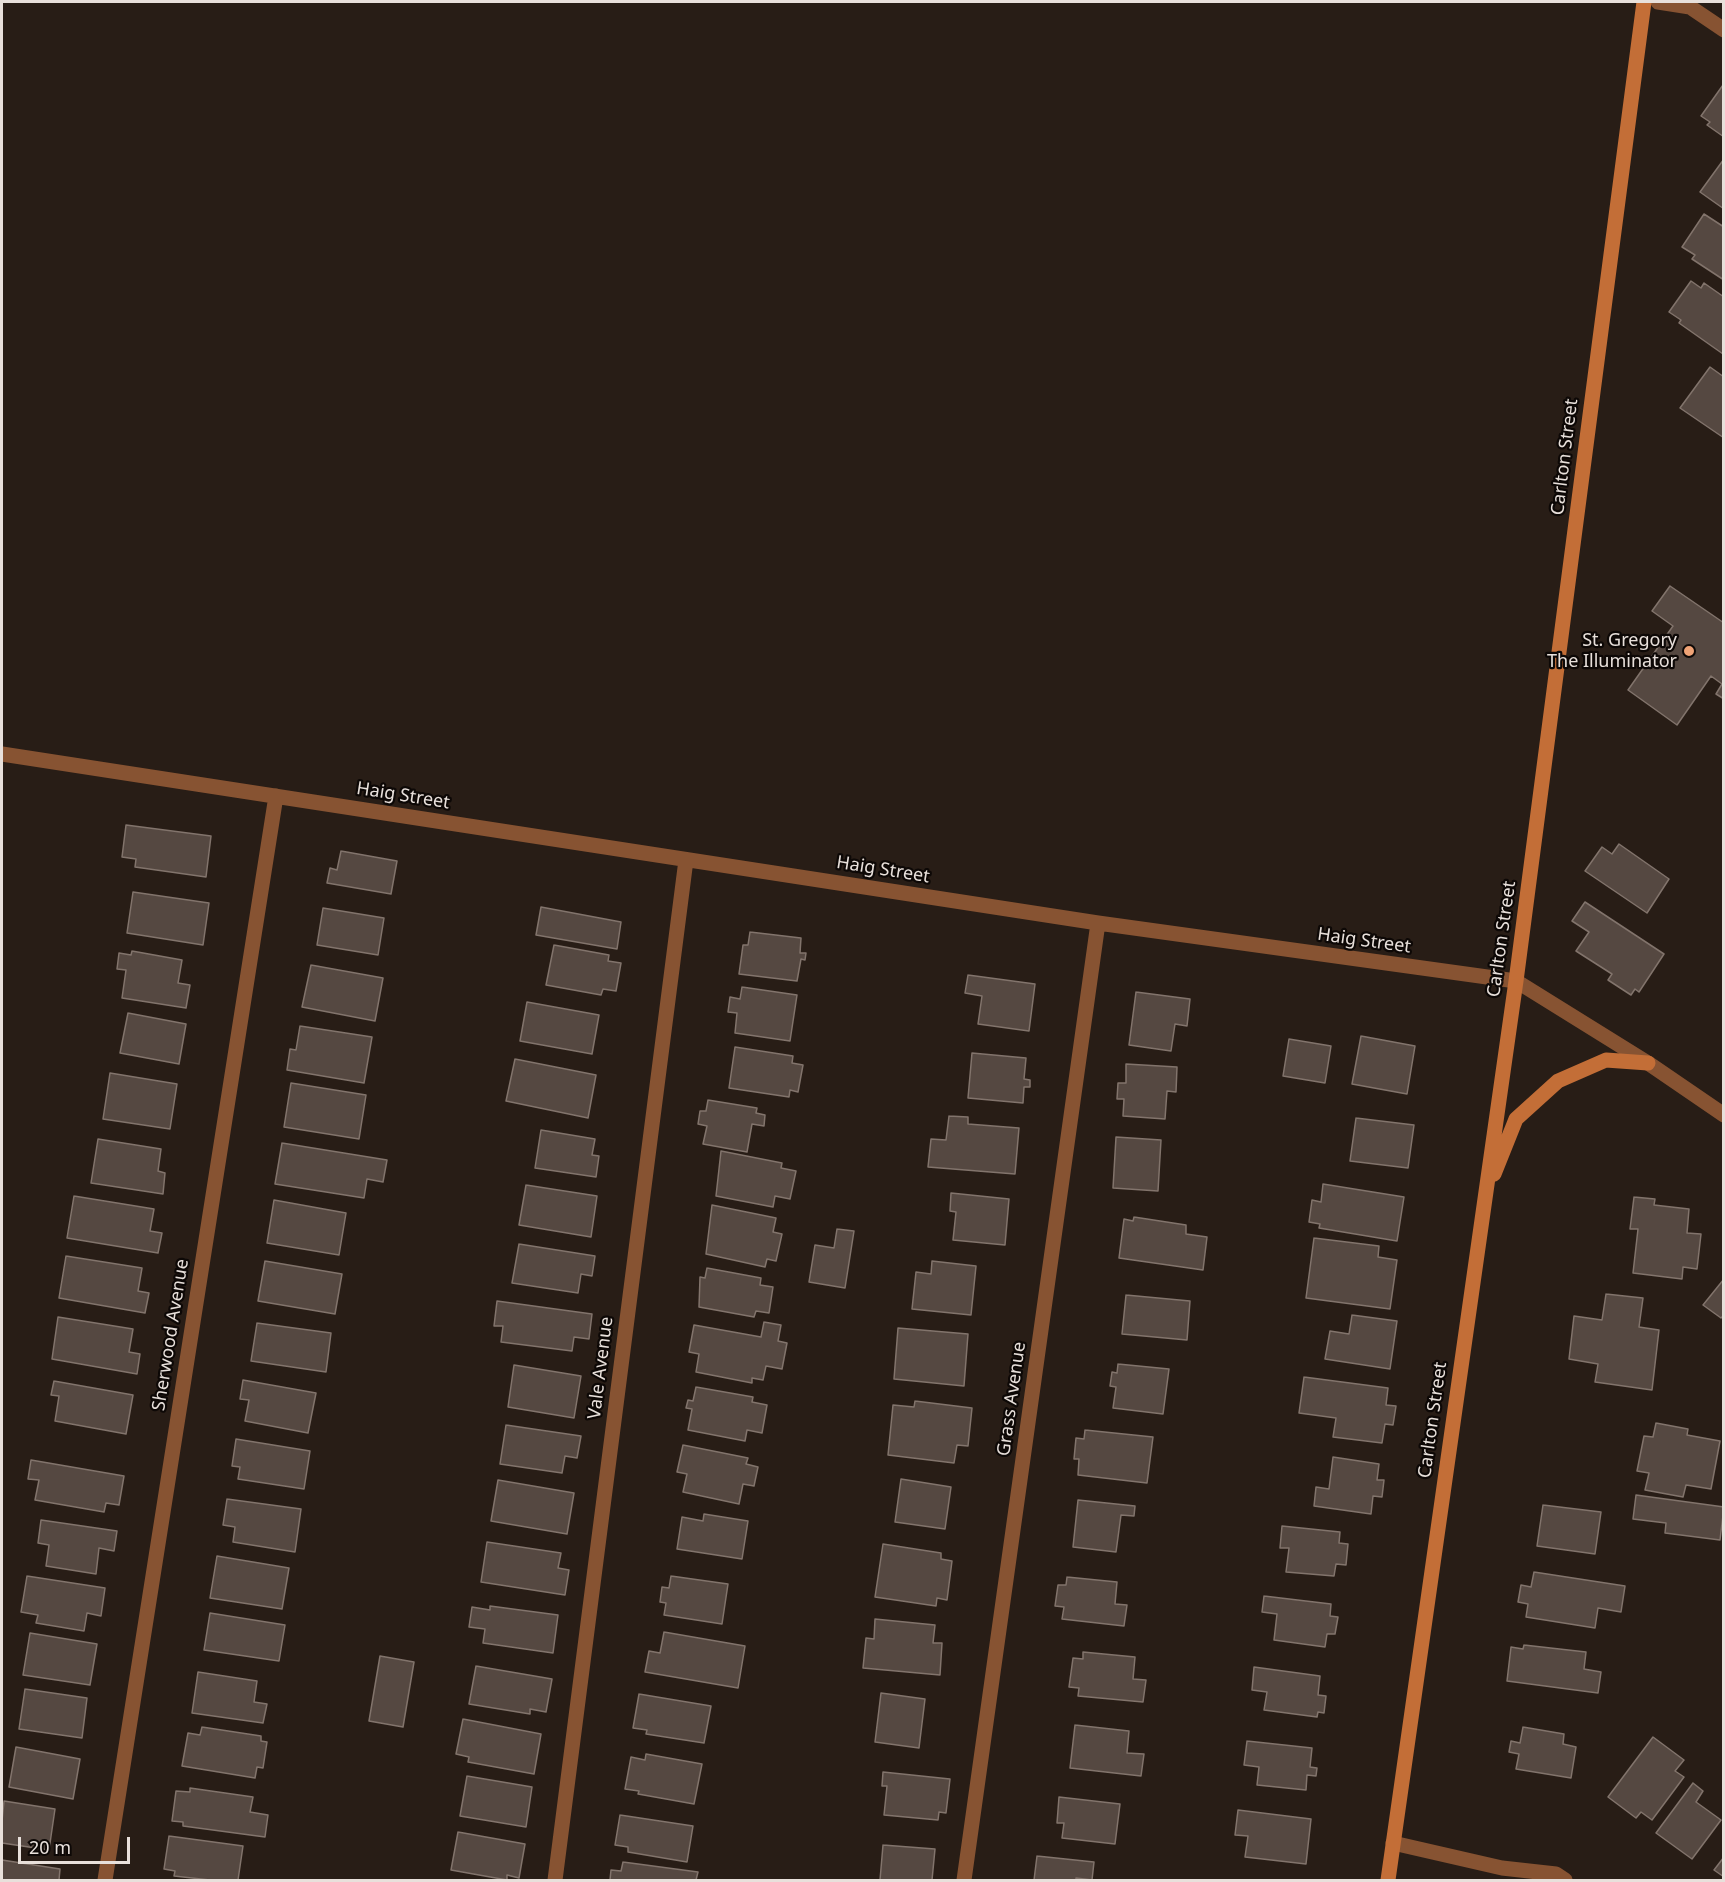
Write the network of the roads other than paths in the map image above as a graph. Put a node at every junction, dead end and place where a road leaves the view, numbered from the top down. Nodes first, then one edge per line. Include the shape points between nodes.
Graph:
1 (1644, 2) edge
2 (1658, 2) edge
3 (1724, 30) edge
4 (2, 754) edge
5 (276, 796) junction
6 (686, 860) junction
7 (1098, 923) junction
8 (1516, 981) junction
9 (1648, 1063) junction
10 (1724, 1115) edge
11 (1484, 1199) junction
12 (1393, 1843) junction
13 (1506, 1874) edge
14 (105, 1881) edge
15 (555, 1881) edge
16 (964, 1881) edge
17 (1388, 1881) edge
18 (1565, 1881) edge

1 - 8 main road, Carlton Street
2 - 3 street via 1690,7
4 - 5 street, Haig Street
5 - 6 street, Haig Street
5 - 14 street, Sherwood Avenue
6 - 7 street, Haig Street
6 - 15 street, Vale Avenue
7 - 8 street, Haig Street
7 - 16 street, Grass Avenue
8 - 9 street, Haig Street
8 - 11 main road, Carlton Street
9 - 10 street, Haig Street
9 - 11 main road via 1606,1060 1558,1081 1516,1119
11 - 12 main road, Carlton Street
12 - 13 street
12 - 17 main road, Carlton Street
13 - 18 street via 1556,1874

